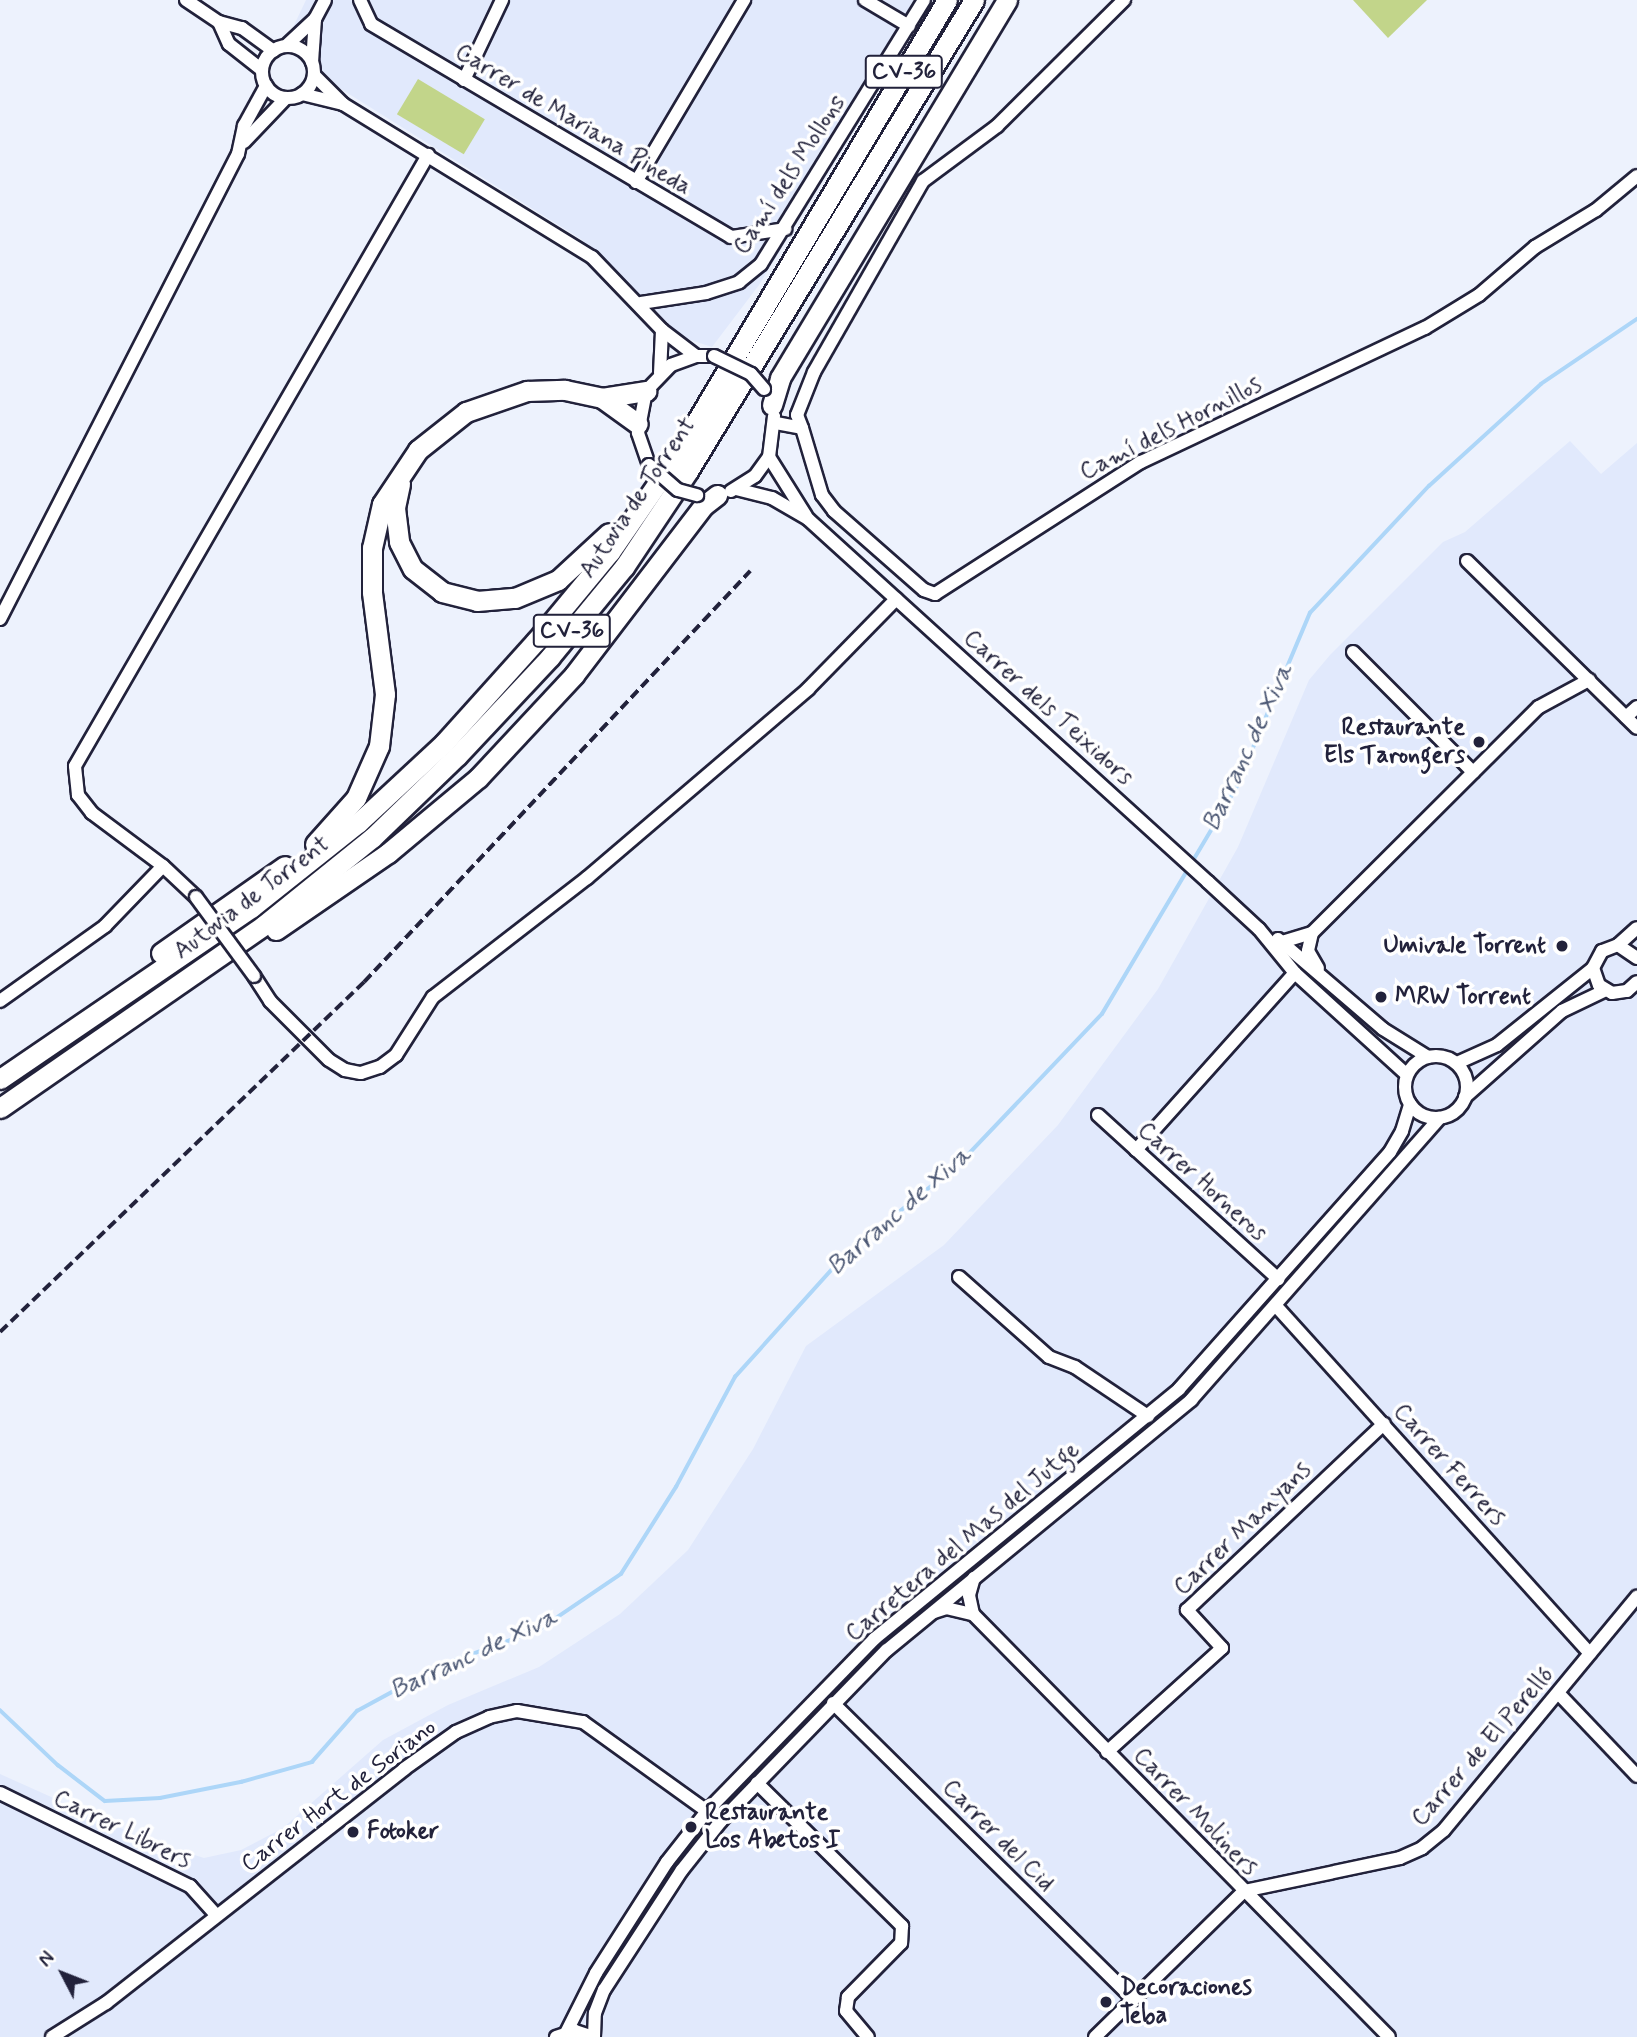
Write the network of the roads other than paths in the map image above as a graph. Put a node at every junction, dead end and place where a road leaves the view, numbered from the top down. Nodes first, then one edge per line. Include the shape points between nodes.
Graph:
1 (186, 0) edge
2 (325, 0) edge
3 (360, 0) edge
4 (502, 0) edge
5 (744, 0) edge
6 (865, 0) edge
7 (924, 0) edge
8 (947, 0) edge
9 (974, 0) edge
10 (1007, 0) edge
11 (1124, 0) edge
12 (315, 19) junction
13 (219, 22) junction
14 (909, 26) junction
15 (280, 48) junction
16 (312, 61) junction
17 (262, 70) junction
18 (314, 75) junction
19 (464, 80) junction
20 (266, 86) junction
21 (302, 94) junction
22 (286, 98) junction
23 (343, 104) junction
24 (244, 142) junction
25 (860, 144) junction
26 (428, 155) junction
27 (1637, 176) edge
28 (636, 182) junction
29 (785, 229) junction
30 (641, 303) junction
31 (662, 330) junction
32 (696, 356) junction
33 (660, 373) junction
34 (646, 391) junction
35 (603, 398) junction
36 (771, 406) junction
37 (638, 424) junction
38 (802, 428) junction
39 (769, 457) junction
40 (402, 472) junction
41 (726, 492) junction
42 (808, 519) junction
43 (1467, 561) dead end
44 (896, 599) junction
45 (0, 619) edge
46 (1353, 652) dead end
47 (1589, 680) junction
48 (1637, 707) edge
49 (1626, 717) junction
50 (1637, 728) edge
51 (1473, 772) junction
52 (163, 866) junction
53 (1637, 928) edge
54 (1259, 929) junction
55 (1312, 933) junction
56 (1282, 942) junction
57 (1618, 945) junction
58 (1637, 958) edge
59 (1593, 968) junction
60 (1295, 973) junction
61 (1323, 973) junction
62 (1637, 982) edge
63 (1606, 990) junction
64 (1619, 993) junction
65 (0, 1001) edge
66 (1637, 1001) edge
67 (1428, 1057) junction
68 (1457, 1063) junction
69 (0, 1067) edge
70 (1407, 1075) junction
71 (0, 1079) edge
72 (1465, 1097) junction
73 (1409, 1104) junction
74 (0, 1108) edge
75 (1098, 1115) dead end
76 (0, 1118) edge
77 (1440, 1118) junction
78 (1136, 1150) junction
79 (960, 1277) dead end
80 (1278, 1279) junction
81 (1276, 1306) junction
82 (1148, 1416) junction
83 (1384, 1424) junction
84 (974, 1578) junction
85 (1637, 1597) edge
86 (932, 1613) junction
87 (973, 1614) junction
88 (1590, 1653) junction
89 (1559, 1694) junction
90 (833, 1703) junction
91 (1107, 1752) junction
92 (1637, 1776) edge
93 (757, 1783) junction
94 (0, 1793) edge
95 (708, 1811) junction
96 (1244, 1891) junction
97 (216, 1915) junction
98 (1133, 1999) junction
99 (561, 2035) edge
100 (52, 2037) edge
101 (593, 2037) edge
102 (868, 2037) edge
103 (1095, 2037) edge
104 (1389, 2037) edge

1 - 13 street
2 - 12 street
3 - 19 street, Carrer de Mariana Pineda via 371,24
4 - 19 street
5 - 28 street
6 - 14 street
7 - 14 street, Camí dels Mollons
8 - 25 highway, Autovia de Torrent / CV-36
9 - 74 highway, Autovia de Torrent / CV-36 via 688,471 624,567 550,657 372,838 264,925
10 - 36 highway via 780,378
11 - 38 street via 997,126 923,181 814,372 797,415
12 - 15 street
12 - 16 street
13 - 15 street
13 - 17 street via 229,44
14 - 29 street, Camí dels Mollons
15 - 16 street via 302,50
15 - 17 street
16 - 18 street
17 - 20 street
18 - 21 street
18 - 23 street
19 - 28 street, Carrer de Mariana Pineda
20 - 22 street
20 - 24 street via 244,126
21 - 22 street
21 - 23 street
22 - 24 street
23 - 26 street
24 - 45 street
25 - 40 highway via 649,477 601,544 558,580 515,598 477,601 442,592 413,569 399,542 395,508
25 - 71 highway, Autovia de Torrent / CV-36 via 744,346 610,552 444,743 358,823 251,908
26 - 30 street via 569,240
26 - 52 street via 75,766 78,794 92,813
27 - 38 street, Camí dels Hornillos via 1596,210 1535,247 1479,295 1425,328 1141,462 935,594 924,590 834,511 822,495
28 - 29 street, Carrer de Mariana Pineda via 731,237
29 - 30 street, Camí dels Mollons via 761,264 739,282 706,293
30 - 31 street
31 - 32 street
31 - 33 street
32 - 33 street
32 - 36 street, bridge via 714,356 751,374
33 - 34 street
34 - 35 highway
34 - 37 street
35 - 37 highway
35 - 40 highway via 545,390 486,402 435,433
36 - 38 street
36 - 39 street
37 - 41 street, bridge via 649,465 678,490 697,495
39 - 41 street via 755,476
39 - 42 street, Carrer dels Teixidors
40 - 69 highway via 383,504 372,548 372,592 385,694 379,746 356,798 320,841
41 - 42 street, Carrer dels Teixidors via 772,498
41 - 76 highway via 702,506 574,676 478,778 388,853
42 - 44 street, Carrer dels Teixidors
43 - 47 street
44 - 52 street, bridge via 808,689 587,878 433,997 396,1055 362,1073 345,1070 330,1060 280,1011 196,897
44 - 54 street, Carrer dels Teixidors
46 - 51 street
47 - 49 street
47 - 51 street via 1539,707
48 - 49 street
49 - 50 street
51 - 55 street
52 - 65 street via 105,926
53 - 57 street
54 - 56 street, Carrer dels Teixidors
54 - 60 street, Carrer dels Teixidors
55 - 56 street
55 - 61 street via 1308,951
56 - 61 street, Carrer dels Teixidors
57 - 58 street
57 - 59 street via 1602,951
59 - 63 street
59 - 68 street via 1497,1045
60 - 70 street, Carrer dels Teixidors
60 - 78 street
61 - 67 street, Carrer dels Teixidors via 1383,1029
62 - 64 street
63 - 64 street
63 - 72 street via 1562,1012
64 - 66 street
67 - 68 street via 1443,1056
67 - 70 street
68 - 72 street via 1464,1073
70 - 73 street
72 - 77 street via 1456,1111
73 - 77 street via 1423,1115
73 - 80 street, Carretera del Mas del Jutge via 1390,1152
75 - 78 street, Carrer Horneros
77 - 81 street, Carretera del Mas del Jutge
78 - 80 street, Carrer Horneros
79 - 82 street via 1049,1357 1075,1367
80 - 82 street, Carretera del Mas del Jutge
81 - 83 street, Carrer Ferrers
81 - 84 street, Carretera del Mas del Jutge via 1165,1426
82 - 95 street, Carretera del Mas del Jutge via 874,1639
83 - 88 street, Carrer Ferrers
83 - 91 street, Carrer Manyans via 1187,1610 1222,1648
84 - 86 street, Carretera del Mas del Jutge
84 - 87 street via 969,1595
85 - 88 street, Carrer de El Perelló
86 - 87 street via 946,1608
86 - 90 street, Carretera del Mas del Jutge
87 - 91 street, Carrer Moliners
88 - 89 street, Carrer de El Perelló
89 - 92 street
89 - 96 street, Carrer de El Perelló via 1444,1830 1422,1848 1400,1858
90 - 93 street, Carretera del Mas del Jutge
90 - 98 street, Carrer del Cid
91 - 96 street, Carrer Moliners
93 - 101 street, Carretera del Mas del Jutge via 682,1870 611,1979 595,2013
93 - 102 street via 902,1926 901,1943 848,1997 846,2011
94 - 97 street, Carrer Librers via 190,1886
95 - 97 street, Carrer Hort de Soriano via 583,1721 517,1711 456,1732
95 - 99 street, Carretera del Mas del Jutge via 667,1862
96 - 98 street
96 - 104 street, Carrer Moliners
97 - 100 street, Carrer Hort de Soriano via 98,2009
98 - 103 street
99 - 101 street

